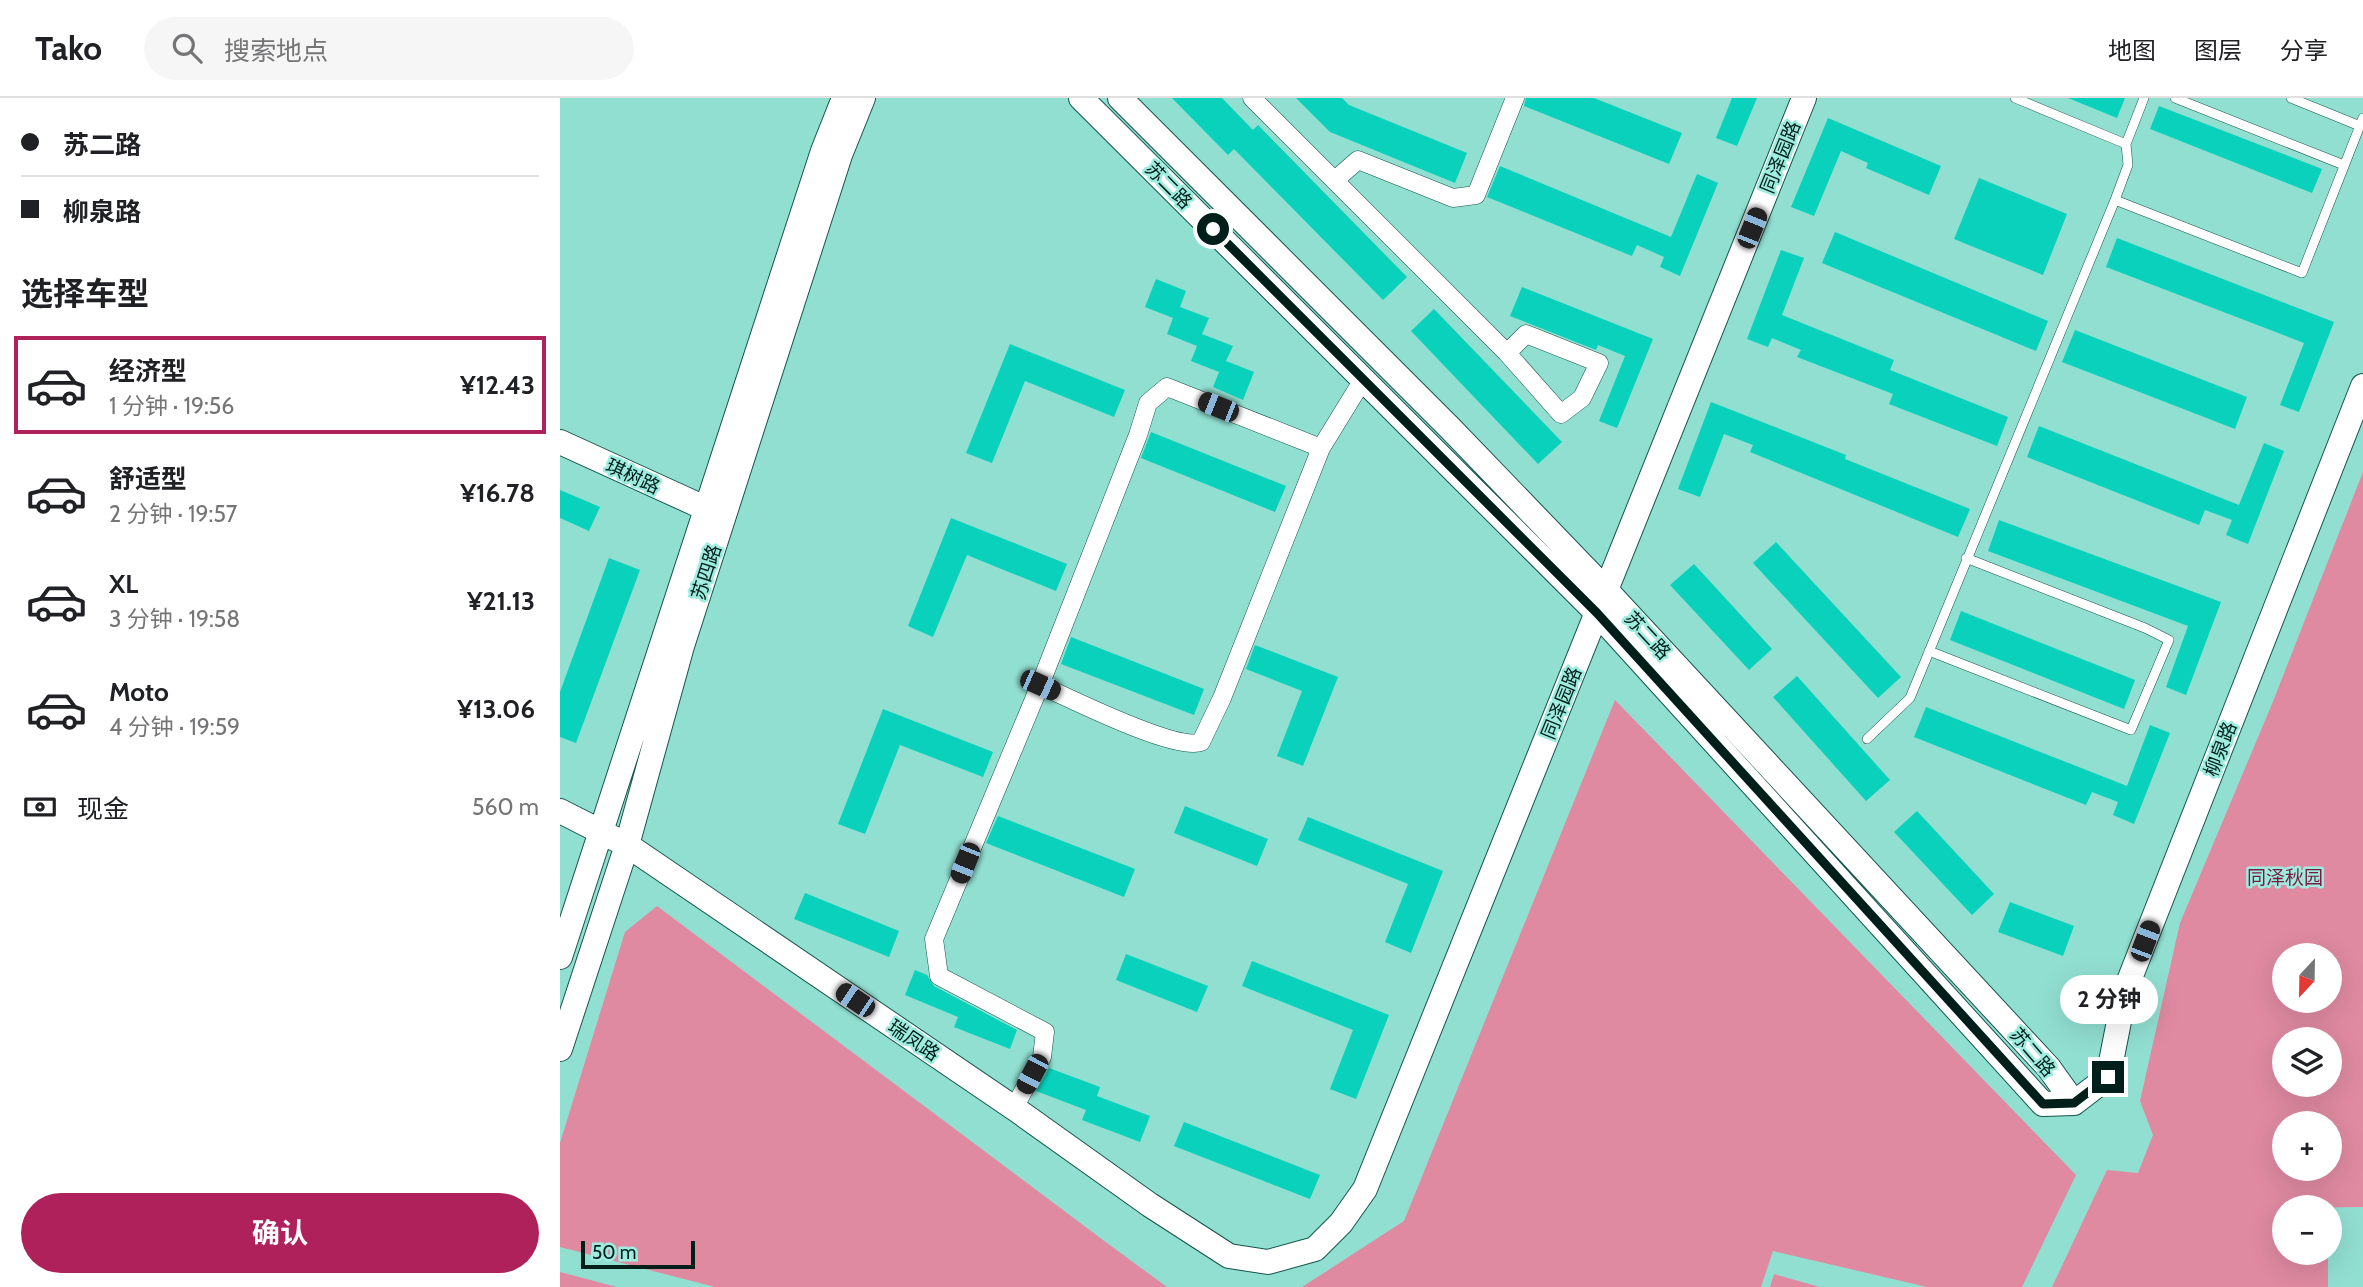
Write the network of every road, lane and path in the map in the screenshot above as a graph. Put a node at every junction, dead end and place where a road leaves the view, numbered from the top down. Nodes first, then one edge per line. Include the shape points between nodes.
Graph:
1 (844, 98) edge
2 (863, 98) edge
3 (1081, 98) edge
4 (1120, 98) edge
5 (1252, 98) edge
6 (1515, 98) edge
7 (1804, 98) edge
8 (2015, 98) edge
9 (2144, 98) edge
10 (2175, 98) edge
11 (2291, 98) edge
12 (2361, 122) edge
13 (2126, 144) junction
14 (2344, 165) junction
15 (1335, 180) junction
16 (2115, 200) junction
17 (1507, 352) junction
18 (1364, 378) junction
19 (2363, 386) edge
20 (560, 442) edge
21 (1321, 448) junction
22 (707, 509) junction
23 (1966, 558) junction
24 (1607, 591) junction
25 (1597, 613) junction
26 (1929, 651) junction
27 (1040, 685) junction
28 (1867, 739) dead end
29 (560, 811) edge
30 (603, 830) junction
31 (627, 845) junction
32 (560, 957) edge
33 (560, 1049) edge
34 (2074, 1103) junction
35 (1014, 1108) junction
36 (1268, 1262) joint

1 - 22 street, 苏四路
2 - 31 street, 苏四路 via 840,155 686,633
3 - 18 street, 苏二路
4 - 24 street, 苏二路
5 - 15 street
6 - 15 street via 1476,195 1453,198 1358,160
7 - 24 street, 同泽园路
8 - 13 lane
9 - 13 lane
10 - 14 lane
11 - 12 lane
12 - 14 lane
13 - 16 lane via 2128,165
14 - 16 lane via 2302,273
15 - 17 street
16 - 23 lane
17 - 17 street via 1526,334 1599,363 1582,398 1562,414
18 - 21 street
18 - 25 street, 苏二路
19 - 34 street, 柳泉路 via 2125,991 2108,1077
20 - 22 street, 琪树路
21 - 27 street via 1223,698 1201,742 1193,746 1167,740
21 - 27 street via 1167,387 1148,404
22 - 30 street, 苏四路
23 - 26 lane
23 - 26 lane via 2169,640 2131,730
24 - 25 street, 同泽园路
24 - 34 street, 苏二路 via 2049,1068
25 - 34 street, 苏二路 via 2043,1104
25 - 36 street, 同泽园路 via 1365,1189 1315,1249
26 - 28 lane via 1910,698
27 - 35 street via 934,939 939,976 1045,1032 1042,1057
29 - 30 street, 瑞凤路
30 - 31 street, 瑞凤路
30 - 32 street, 苏四路
31 - 33 street, 苏四路
31 - 35 street, 瑞凤路
35 - 36 street, 瑞凤路 via 1229,1256

